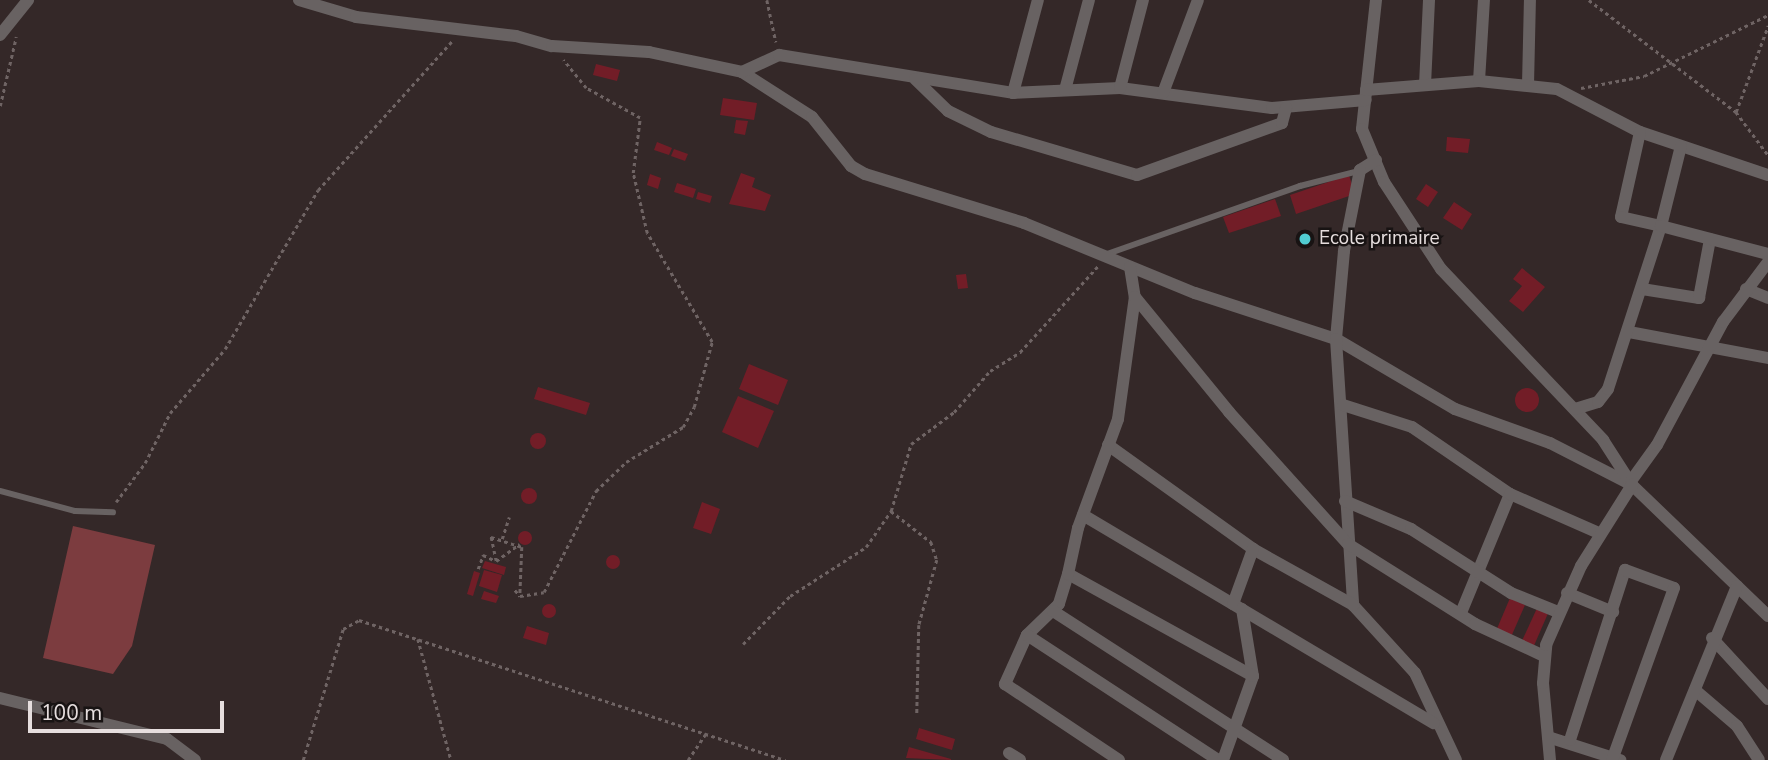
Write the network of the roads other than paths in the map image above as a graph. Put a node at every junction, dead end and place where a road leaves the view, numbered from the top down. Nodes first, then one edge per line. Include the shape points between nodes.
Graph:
1 (28, 0) edge
2 (299, 0) edge
3 (1038, 0) edge
4 (1088, 0) edge
5 (1143, 0) edge
6 (1198, 0) edge
7 (1376, 0) edge
8 (1429, 0) edge
9 (1485, 0) edge
10 (1530, 0) edge
11 (0, 35) edge
12 (742, 72) junction
13 (915, 79) junction
14 (1479, 81) junction
15 (1424, 85) junction
16 (1528, 85) junction
17 (1119, 88) junction
18 (1065, 90) junction
19 (1013, 93) junction
20 (1163, 93) junction
21 (1366, 95) junction
22 (1286, 108) junction
23 (1640, 132) junction
24 (1681, 146) junction
25 (1376, 160) junction
26 (1360, 170) junction
27 (1768, 174) edge
28 (1661, 226) junction
29 (1710, 239) junction
30 (1106, 254) junction
31 (1768, 254) edge
32 (1768, 262) edge
33 (1130, 267) junction
34 (1642, 289) junction
35 (1746, 289) junction
36 (1135, 297) junction
37 (1768, 298) edge
38 (1629, 332) junction
39 (1336, 339) junction
40 (1706, 350) junction
41 (1768, 358) edge
42 (1343, 405) junction
43 (1575, 409) junction
44 (1108, 445) junction
45 (1631, 483) junction
46 (0, 491) edge
47 (1510, 494) junction
48 (1345, 500) junction
49 (113, 512) road end
50 (1083, 515) junction
51 (1599, 533) junction
52 (1348, 544) junction
53 (1253, 549) junction
54 (1478, 572) junction
55 (1068, 574) junction
56 (1737, 586) junction
57 (1567, 593) junction
58 (1353, 605) junction
59 (1238, 606) junction
60 (1052, 611) junction
61 (1558, 612) junction
62 (1613, 612) junction
63 (1461, 613) junction
64 (1768, 616) edge
65 (1027, 635) junction
66 (1712, 638) junction
67 (1544, 656) junction
68 (1253, 676) junction
69 (1695, 690) junction
70 (0, 698) edge
71 (1768, 699) edge
72 (1434, 723) junction
73 (1236, 727) junction
74 (1548, 737) junction
75 (1570, 740) junction
76 (1615, 759) edge
77 (195, 760) edge
78 (1119, 760) edge
79 (1218, 760) edge
80 (1223, 760) edge
81 (1283, 760) edge
82 (1456, 760) edge
83 (1550, 760) edge
84 (1666, 760) edge
85 (1759, 760) edge

1 - 11 street
2 - 12 street via 356,17 552,46 649,52
3 - 19 street
4 - 18 street
5 - 17 street
6 - 20 street
7 - 21 street
8 - 15 street
9 - 14 street
10 - 16 street
12 - 13 street via 779,55
12 - 30 street via 812,117 851,166 865,174
13 - 19 street
13 - 22 street via 929,97 979,127 1137,175 1282,123
14 - 15 street
14 - 16 street
15 - 21 street
16 - 23 street via 1564,91
17 - 18 street
17 - 20 street
18 - 19 street
20 - 22 street
21 - 22 street
21 - 25 street via 1362,129
23 - 24 street
23 - 28 street via 1618,214
24 - 27 street
24 - 28 street
25 - 26 street
25 - 43 street via 1384,182 1441,269 1508,345
26 - 30 lane via 1260,199
26 - 39 street via 1344,250
28 - 29 street
28 - 34 street
29 - 31 street
29 - 34 street via 1699,298
30 - 33 street
32 - 35 street
33 - 36 street
33 - 39 street
34 - 38 street
35 - 37 street
35 - 40 street
36 - 44 street via 1118,419
36 - 52 street via 1229,412
38 - 40 street
38 - 43 street via 1605,396
39 - 42 street
39 - 45 street via 1455,409 1550,443
40 - 41 street
40 - 45 street via 1657,445
42 - 47 street via 1412,427
42 - 48 street
43 - 45 street
44 - 50 street
44 - 53 street
45 - 51 street
45 - 56 street via 1713,568
46 - 49 lane via 75,511
47 - 51 street
47 - 54 street
48 - 52 street
48 - 54 street via 1410,528
50 - 55 street
50 - 59 street
51 - 57 street
52 - 58 street
52 - 63 street
53 - 58 street
53 - 59 street
54 - 61 street
54 - 63 street
55 - 60 street
55 - 68 street
56 - 64 street
56 - 66 street
57 - 61 street
57 - 62 street
58 - 72 street via 1415,673
59 - 68 street
59 - 72 street
60 - 65 street
60 - 73 street via 1150,679
61 - 67 street
62 - 75 street
62 - 76 street via 1626,569 1675,590
63 - 67 street
65 - 78 street via 1008,671 1007,689
65 - 79 street
66 - 69 street
66 - 71 street
67 - 74 street
68 - 73 street
69 - 84 street
69 - 85 street via 1737,726
70 - 77 street via 151,734
72 - 82 street
73 - 80 street
73 - 81 street
74 - 75 street
74 - 83 street
75 - 76 street

